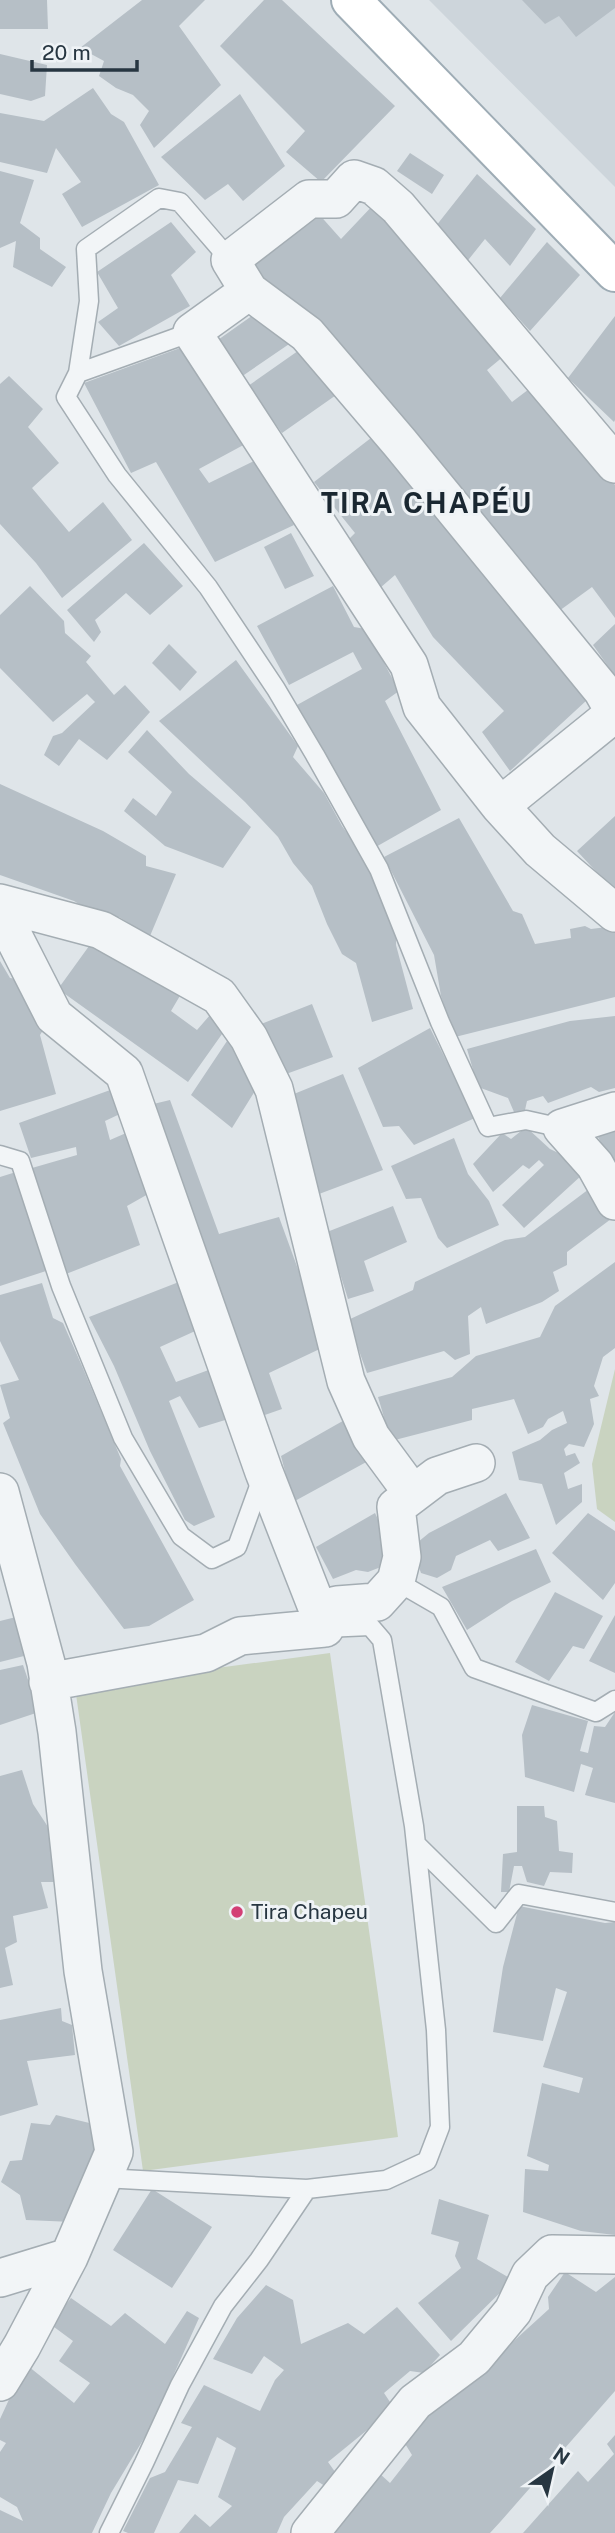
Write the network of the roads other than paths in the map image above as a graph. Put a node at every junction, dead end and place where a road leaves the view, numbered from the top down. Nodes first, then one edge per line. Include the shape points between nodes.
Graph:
1 (351, 0) edge
2 (230, 260) junction
3 (615, 272) edge
4 (249, 291) junction
5 (192, 332) junction
6 (78, 373) junction
7 (615, 464) edge
8 (615, 713) edge
9 (500, 806) junction
10 (0, 903) edge
11 (0, 910) edge
12 (615, 913) edge
13 (615, 1111) edge
14 (562, 1128) junction
15 (0, 1155) edge
16 (615, 1201) edge
17 (475, 1462) dead end
18 (264, 1472) junction
19 (0, 1492) edge
20 (413, 1494) junction
21 (396, 1581) junction
22 (325, 1628) junction
23 (48, 1682) junction
24 (615, 1700) edge
25 (416, 1844) junction
26 (615, 1912) edge
27 (103, 2178) junction
28 (307, 2189) junction
29 (615, 2255) edge
30 (69, 2257) junction
31 (0, 2278) edge
32 (0, 2382) edge
33 (109, 2533) edge
34 (310, 2533) edge

1 - 3 main road
2 - 4 street
2 - 6 lane via 180,202 159,198 86,249 89,300
2 - 7 street via 309,199 336,199 354,179 374,186 398,206
4 - 5 street
4 - 8 street via 307,334 584,668
5 - 6 lane
5 - 9 street via 409,665 422,707
6 - 14 lane via 66,397 117,475 208,587 276,690 379,869 488,1127 526,1121
8 - 9 street
9 - 12 street via 540,849
10 - 20 street via 101,930 219,996 249,1038 274,1089 346,1381 371,1437
11 - 18 street via 54,1016 124,1073
13 - 14 street
14 - 16 street via 595,1165
15 - 18 lane via 20,1161 61,1286 123,1438 181,1536 212,1559 237,1547
17 - 20 street via 437,1476
18 - 22 street
19 - 23 street
20 - 21 street via 396,1507 402,1557
21 - 22 street via 377,1602 337,1605
21 - 24 lane via 441,1607 474,1668 596,1713
22 - 23 street via 240,1636 206,1653
22 - 25 lane via 370,1626 382,1640
23 - 27 street via 83,1971 114,2152
25 - 26 lane via 496,1923 519,1894
25 - 28 lane via 436,2030 440,2127 427,2161 386,2180
27 - 28 lane
27 - 30 street
28 - 33 lane via 223,2306
29 - 34 street via 552,2254 530,2276 513,2311 474,2358 415,2402
30 - 31 street
30 - 32 street

